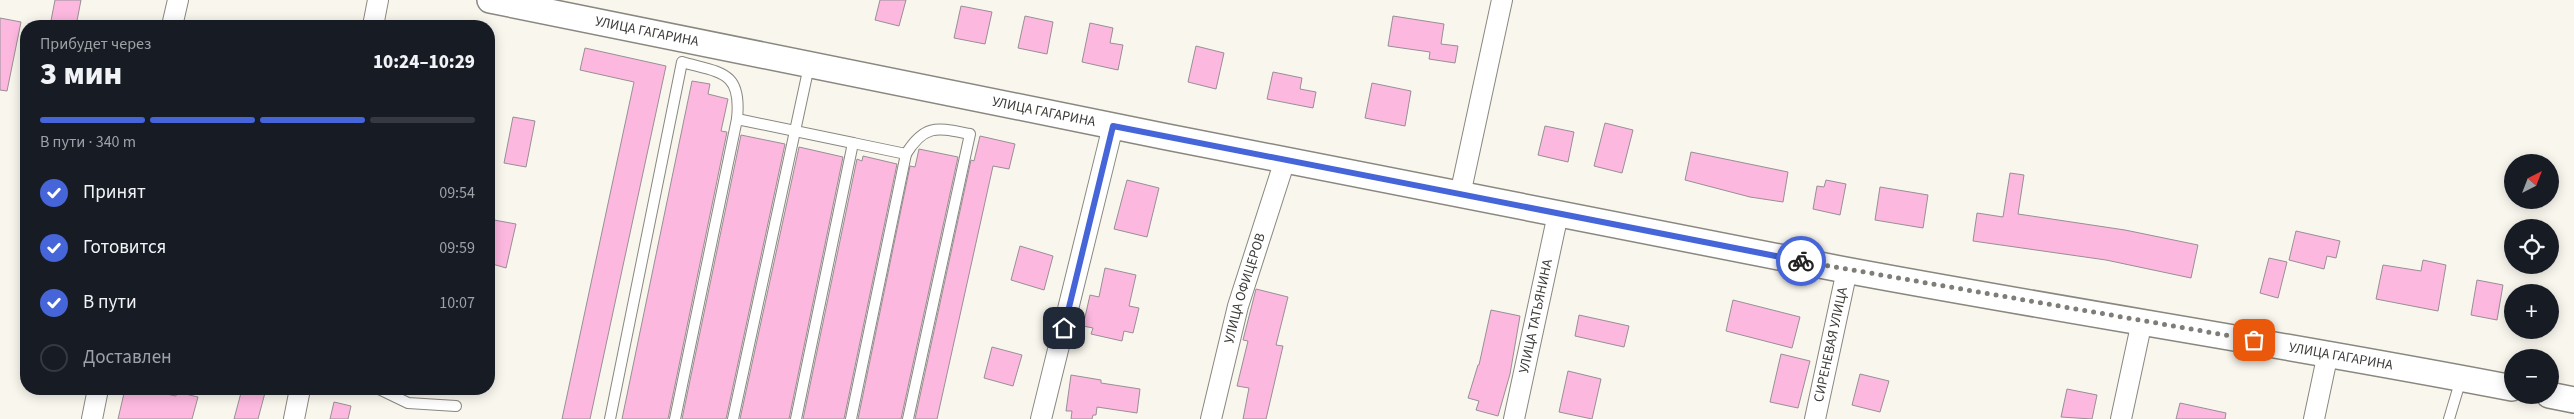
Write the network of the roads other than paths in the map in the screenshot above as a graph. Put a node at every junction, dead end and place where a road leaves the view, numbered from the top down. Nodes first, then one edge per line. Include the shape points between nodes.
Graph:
1 (178, 0) edge
2 (378, 0) edge
3 (490, 0) edge
4 (1502, 0) edge
5 (173, 20) edge
6 (374, 20) edge
7 (809, 65) junction
8 (737, 119) junction
9 (1113, 126) junction
10 (794, 131) junction
11 (852, 143) junction
12 (906, 154) junction
13 (1285, 160) junction
14 (1460, 195) junction
15 (1558, 214) junction
16 (1847, 270) junction
17 (2142, 321) junction
18 (2328, 352) junction
19 (2461, 378) junction
20 (2504, 386) edge
21 (97, 395) edge
22 (299, 395) edge
23 (390, 395) edge
24 (2559, 397) edge
25 (2574, 400) edge
26 (456, 406) dead end
27 (92, 419) edge
28 (294, 419) edge
29 (610, 419) edge
30 (675, 419) edge
31 (733, 419) edge
32 (796, 419) edge
33 (851, 419) edge
34 (908, 419) edge
35 (1041, 419) edge
36 (1211, 419) edge
37 (1514, 419) edge
38 (1815, 419) edge
39 (2121, 419) edge
40 (2314, 419) edge
41 (2449, 419) edge

1 - 5 street
2 - 6 street
3 - 7 street, УЛИЦА ГАГАРИНА
4 - 14 street
7 - 9 street, УЛИЦА ГАГАРИНА
7 - 10 lane
8 - 10 lane
8 - 29 lane via 739,97 734,84 722,73 682,62
8 - 30 lane
9 - 13 street, УЛИЦА ГАГАРИНА
9 - 35 street
10 - 11 lane
10 - 31 lane
11 - 12 lane
11 - 32 lane
12 - 33 lane
12 - 34 lane via 926,131 938,128 970,134
13 - 14 street, УЛИЦА ГАГАРИНА
13 - 36 street, УЛИЦА ОФИЦЕРОВ via 1238,306
14 - 15 street, УЛИЦА ГАГАРИНА
15 - 16 street, УЛИЦА ГАГАРИНА
15 - 37 street, УЛИЦА ТАТЬЯНИНА
16 - 17 street, УЛИЦА ГАГАРИНА
16 - 38 street, СИРЕНЕВАЯ УЛИЦА
17 - 18 street, УЛИЦА ГАГАРИНА
17 - 39 street
18 - 19 street, УЛИЦА ГАГАРИНА
18 - 40 street
19 - 20 street, УЛИЦА ГАГАРИНА
19 - 41 lane
21 - 27 street
22 - 28 street
23 - 26 lane via 408,404
24 - 25 street

